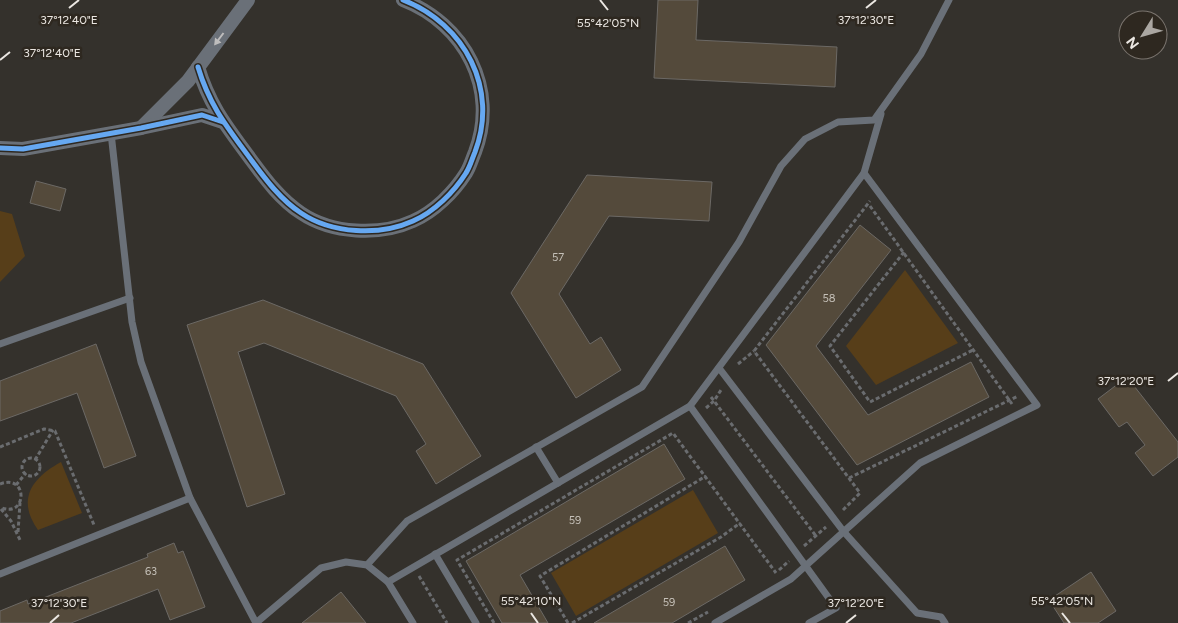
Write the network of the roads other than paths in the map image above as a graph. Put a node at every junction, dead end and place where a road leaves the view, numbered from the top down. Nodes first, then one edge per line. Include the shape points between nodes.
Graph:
1 (248, 0) edge
2 (403, 0) edge
3 (949, 0) edge
4 (198, 67) junction
5 (882, 108) junction
6 (224, 122) junction
7 (141, 128) junction
8 (111, 133) junction
9 (0, 148) edge
10 (864, 174) junction
11 (130, 298) junction
12 (0, 344) edge
13 (718, 368) junction
14 (690, 406) junction
15 (536, 447) junction
16 (558, 483) junction
17 (190, 498) junction
18 (844, 532) junction
19 (435, 554) junction
20 (367, 565) junction
21 (807, 565) junction
22 (0, 574) edge
23 (388, 582) junction
24 (410, 622) edge
25 (256, 623) edge
26 (476, 623) edge
27 (715, 623) edge
28 (809, 623) edge
29 (945, 623) edge

1 -> 4 street
2 - 6 street via 422,7 449,28 472,60 483,95 481,136 467,173 442,202 414,221 375,231 335,228 301,214 268,183
3 - 5 lane via 921,54
4 - 6 street via 206,94
4 - 7 street
5 - 10 lane
5 - 15 lane via 874,120 838,122 805,139 781,166 738,242 642,387
6 - 7 street via 202,115
7 - 8 street
8 - 9 street via 22,149
8 - 11 lane
10 - 13 lane
10 - 18 lane via 1037,405 920,463
11 - 12 lane
11 - 17 lane via 141,362
13 - 14 lane
13 - 18 lane
14 - 16 lane
14 - 21 lane
15 - 16 lane
15 - 20 lane via 406,521
16 - 19 lane
17 - 22 lane
17 - 25 lane
18 - 21 lane
18 - 29 lane via 917,613 941,617
19 - 23 lane
19 - 26 lane
20 - 23 lane
20 - 25 lane via 346,562 321,568
21 - 27 lane via 791,579
21 - 28 lane via 836,608
23 - 24 lane

